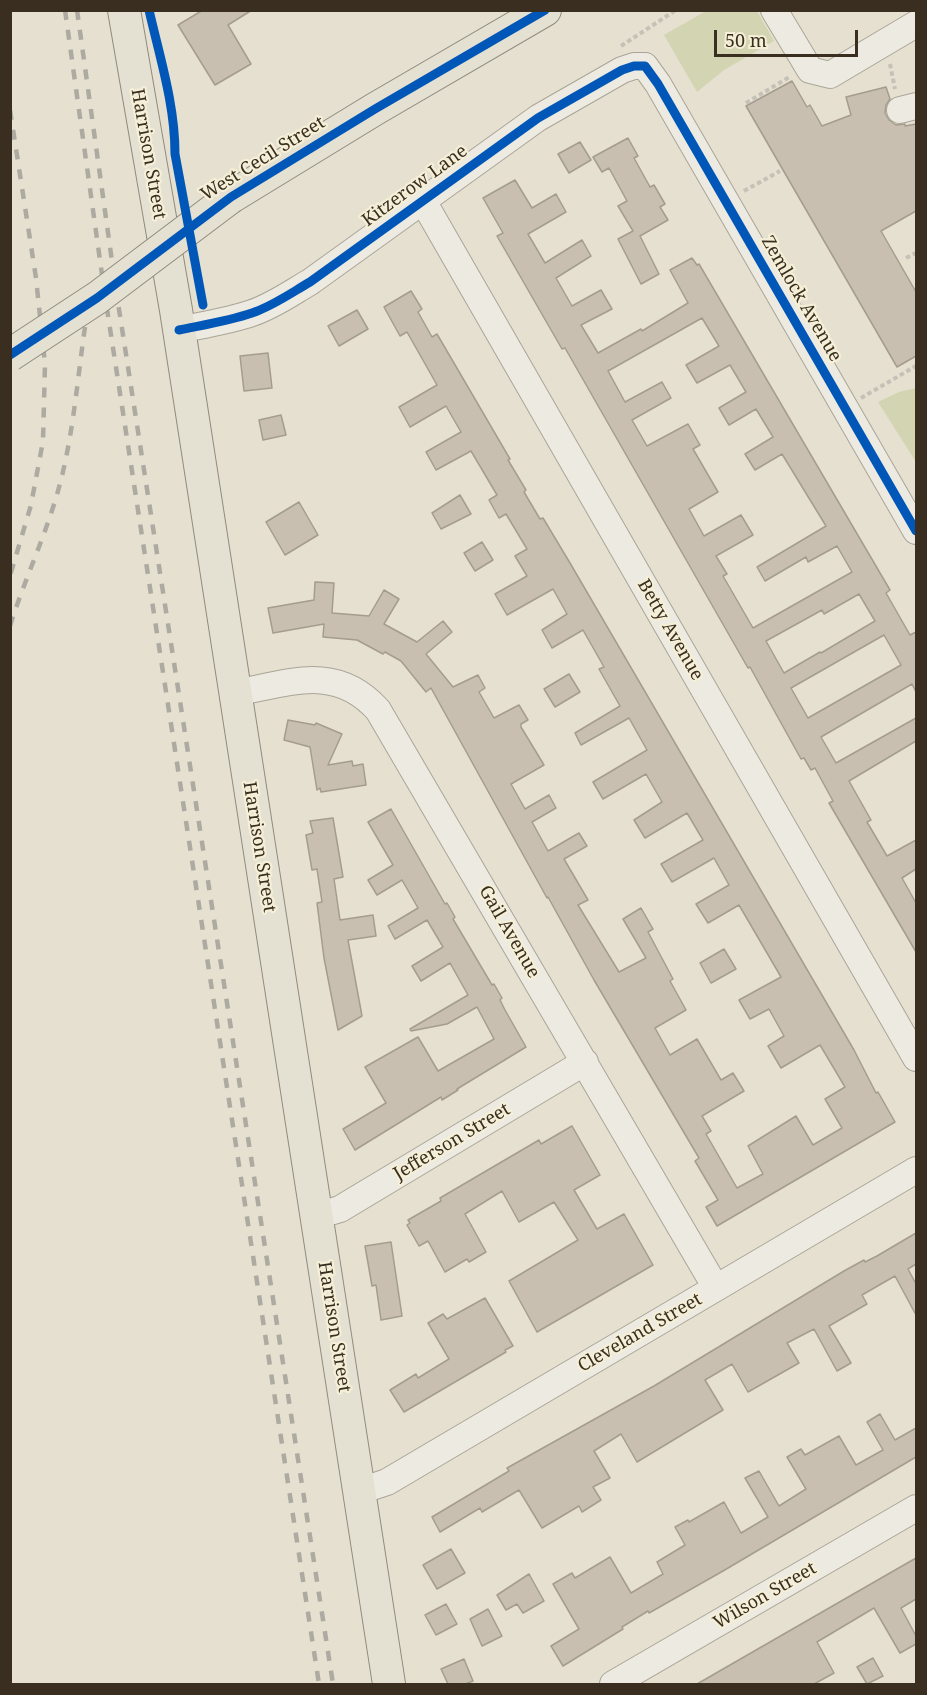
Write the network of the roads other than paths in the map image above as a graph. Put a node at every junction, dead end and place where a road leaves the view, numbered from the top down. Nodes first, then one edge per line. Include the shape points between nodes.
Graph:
1 (124, 10) edge
2 (545, 10) edge
3 (774, 10) edge
4 (916, 24) edge
5 (658, 84) joint
6 (423, 201) junction
7 (179, 330) junction
8 (10, 355) edge
9 (916, 531) edge
10 (235, 693) junction
11 (916, 1058) edge
12 (585, 1062) junction
13 (916, 1170) edge
14 (316, 1216) junction
15 (716, 1288) junction
16 (360, 1491) junction
17 (916, 1508) edge
18 (389, 1684) edge
19 (613, 1684) edge

1 - 7 main road, Harrison Street
2 - 8 main road, West Cecil Street, bridge via 231,197 97,298
3 - 4 street via 810,70 830,75
5 - 6 street, Kitzerow Lane via 645,66 622,70 538,118
5 - 9 street, Zemlock Avenue
6 - 7 street, Kitzerow Lane via 280,301 232,319
6 - 11 street, Betty Avenue
7 - 10 main road, Harrison Street
10 - 12 street, Gail Avenue via 326,680 342,683 368,698
10 - 14 main road, Harrison Street
12 - 14 street, Jefferson Street via 340,1209
12 - 15 street, Gail Avenue
13 - 15 street, Cleveland Street
14 - 16 main road, Harrison Street
15 - 16 street, Cleveland Street via 387,1482
16 - 18 main road, Harrison Street
17 - 19 street, Wilson Street

